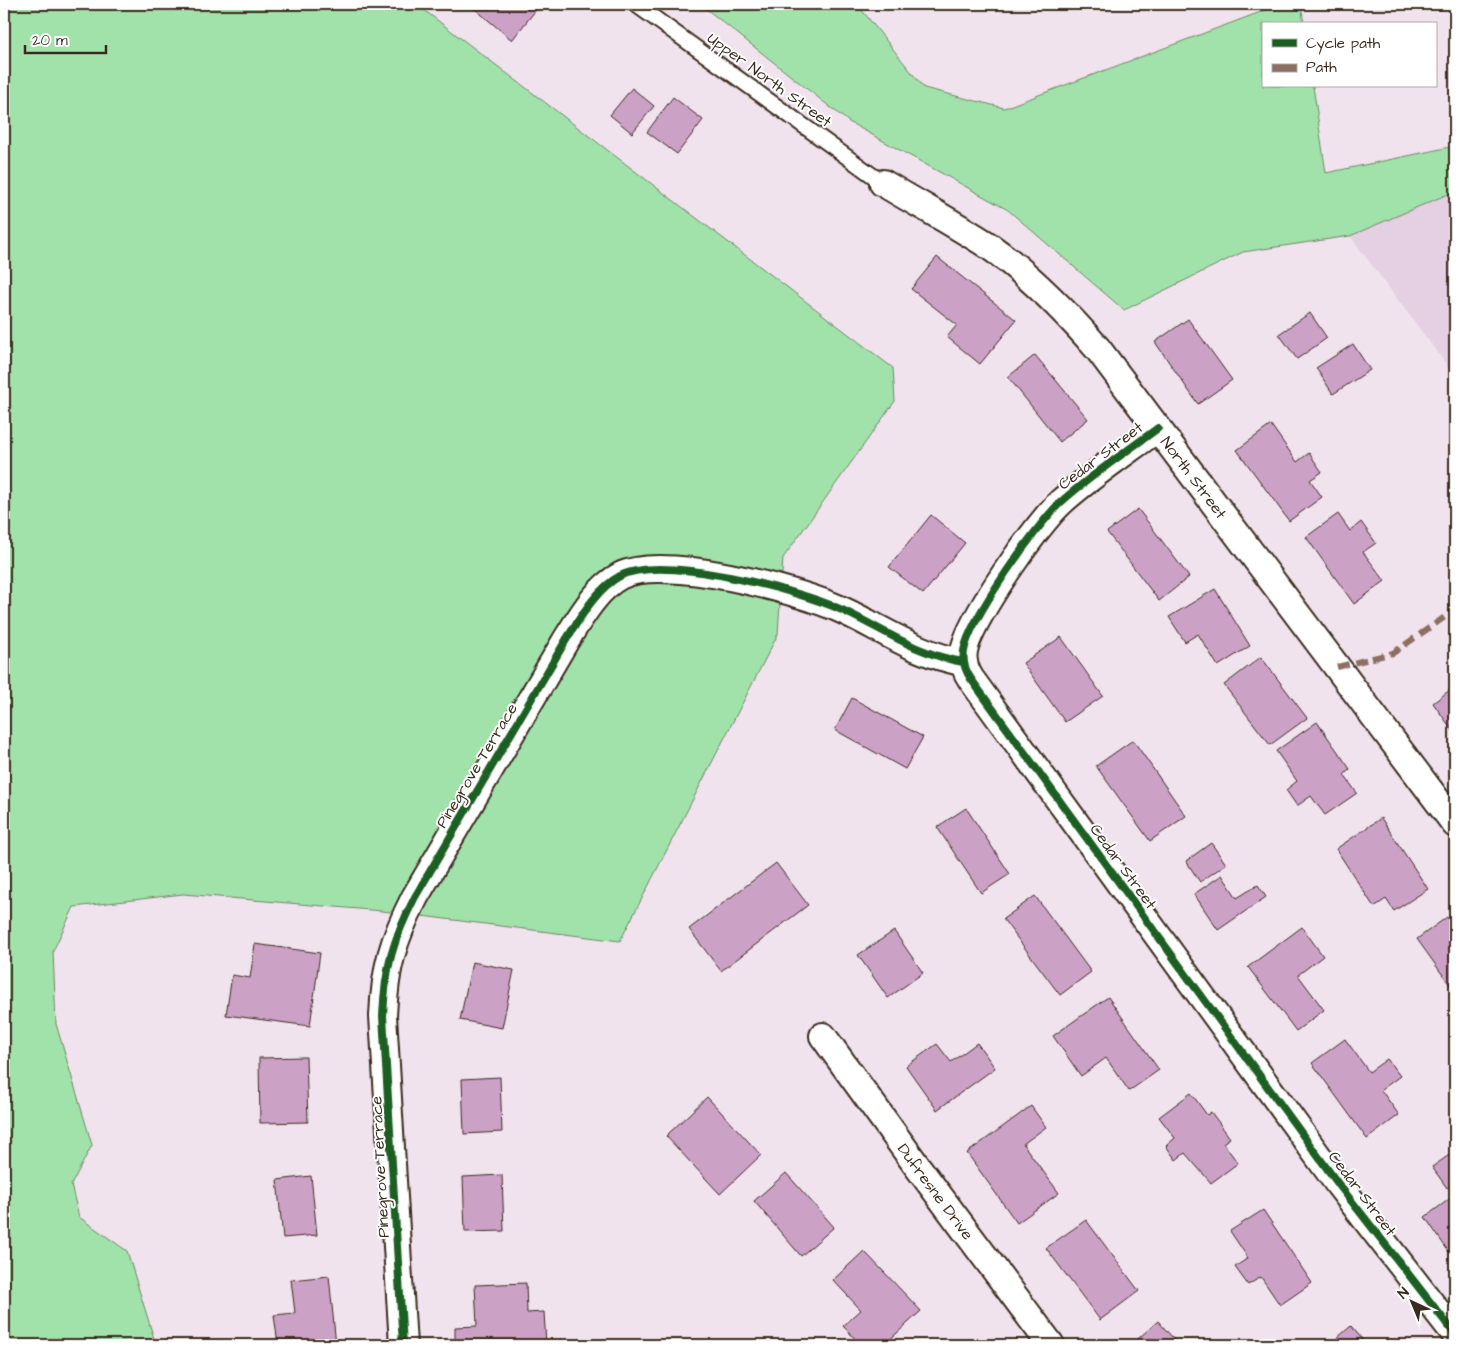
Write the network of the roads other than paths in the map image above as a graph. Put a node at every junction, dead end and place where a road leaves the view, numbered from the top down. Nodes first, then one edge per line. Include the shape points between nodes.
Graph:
1 (635, 4) edge
2 (883, 183) joint
3 (1158, 428) junction
4 (963, 662) junction
5 (1455, 824) edge
6 (823, 1036) dead end
7 (1455, 1334) edge
8 (403, 1345) edge
9 (1052, 1345) edge

1 - 2 lane, Upper North Street
2 - 3 street, North Street via 989,246 1042,288 1098,349
3 - 4 street, Cedar Street via 1060,502 1039,526 970,632
3 - 5 street, North Street
4 - 7 street, Cedar Street via 971,679 1333,1177
4 - 8 street, Pinegrove Terrace via 927,654 840,609 807,596 740,579 677,570 639,570 620,576 592,603 566,640 414,897 387,965 384,1016
6 - 9 street, Dufresne Drive via 916,1166

